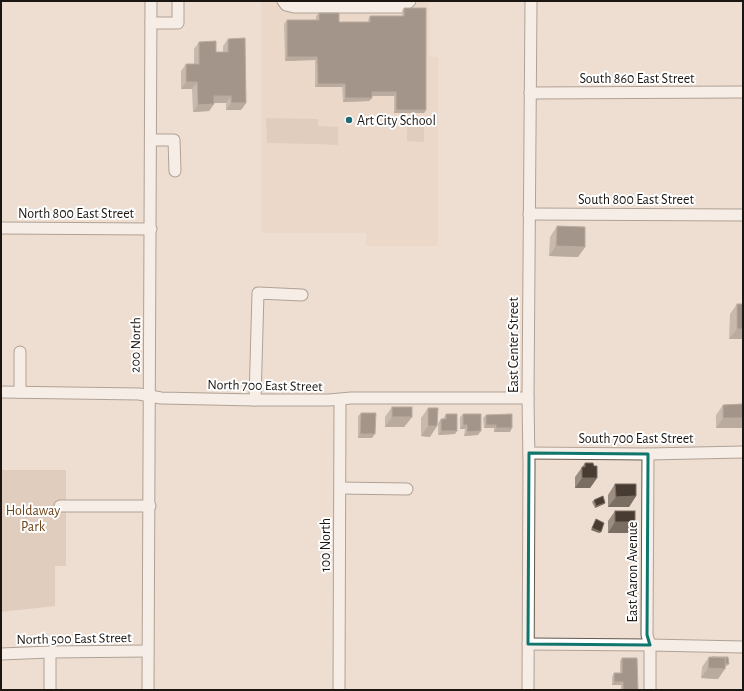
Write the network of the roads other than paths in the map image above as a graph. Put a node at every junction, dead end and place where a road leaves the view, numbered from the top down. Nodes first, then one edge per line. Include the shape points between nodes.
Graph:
1 (151, 1) edge
2 (178, 1) edge
3 (282, 1) edge
4 (410, 1) edge
5 (531, 1) edge
6 (151, 23) junction
7 (743, 92) edge
8 (530, 93) junction
9 (151, 140) junction
10 (175, 171) dead end
11 (529, 214) junction
12 (743, 215) edge
13 (1, 228) edge
14 (151, 229) junction
15 (302, 295) dead end
16 (20, 352) dead end
17 (1, 392) edge
18 (20, 392) junction
19 (149, 396) junction
20 (528, 398) junction
21 (256, 400) junction
22 (340, 400) junction
23 (743, 452) edge
24 (529, 453) junction
25 (648, 454) junction
26 (340, 488) junction
27 (407, 489) dead end
28 (60, 506) dead end
29 (150, 506) junction
30 (528, 644) junction
31 (650, 645) junction
32 (743, 647) edge
33 (50, 652) junction
34 (148, 652) junction
35 (1, 654) edge
36 (50, 690) edge
37 (148, 690) edge
38 (339, 690) edge
39 (528, 690) edge
40 (650, 690) edge

1 - 6 street, 200 North
2 - 6 street via 178,23
3 - 4 street via 294,7 396,8
5 - 8 street, East Center Street
6 - 9 street, 200 North
7 - 8 street, South 860 East Street
8 - 11 street, East Center Street
9 - 10 street via 174,140
9 - 14 street, 200 North
11 - 12 street, South 800 East Street
11 - 20 street, East Center Street
13 - 14 street, North 800 East Street
14 - 19 street, 200 North
15 - 21 street via 258,293
16 - 18 street
17 - 18 street, North 700 East Street
18 - 19 street, North 700 East Street
19 - 21 street, North 700 East Street
19 - 29 street, 200 North
20 - 22 street, North 700 East Street
20 - 24 street, East Center Street
21 - 22 street, North 700 East Street
22 - 26 street, 100 North
23 - 25 street, South 700 East Street
24 - 25 street, South 700 East Street
24 - 30 street, East Center Street
25 - 31 street, East Aaron Avenue via 647,635
26 - 27 street
26 - 38 street, 100 North
28 - 29 street
29 - 34 street, 200 North
30 - 31 street
30 - 39 street, East Center Street
31 - 32 street
31 - 40 street, East Aaron Avenue
33 - 34 street, North 500 East Street
33 - 35 street, North 500 East Street
33 - 36 street
34 - 37 street, 200 North

